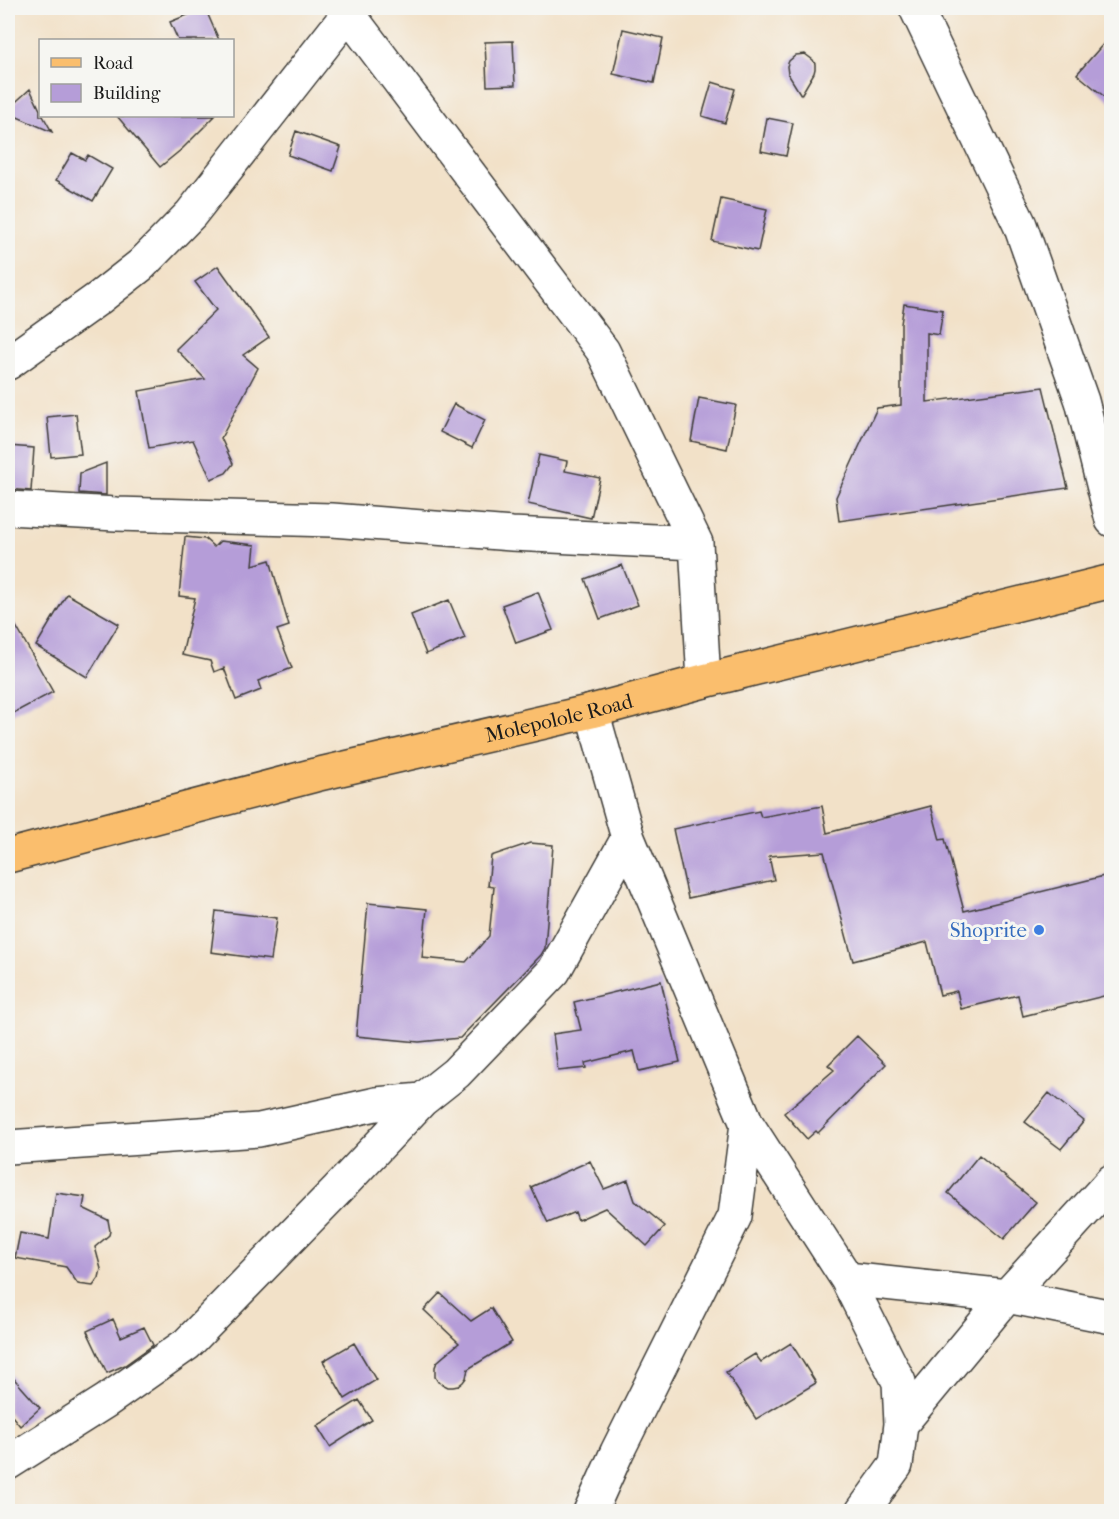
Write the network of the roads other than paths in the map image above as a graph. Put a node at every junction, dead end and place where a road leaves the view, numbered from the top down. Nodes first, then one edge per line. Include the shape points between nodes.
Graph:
1 (916, 8) edge
2 (346, 11) edge
3 (8, 363) edge
4 (8, 508) edge
5 (1112, 520) edge
6 (696, 543) junction
7 (1112, 581) edge
8 (704, 681) junction
9 (592, 711) junction
10 (628, 838) junction
11 (8, 856) edge
12 (422, 1100) junction
13 (747, 1124) junction
14 (8, 1147) edge
15 (1112, 1181) edge
16 (847, 1279) junction
17 (1007, 1296) junction
18 (1112, 1317) edge
19 (901, 1424) junction
20 (8, 1463) edge
21 (590, 1512) edge
22 (862, 1512) edge

1 - 5 street via 1020,225 1082,400
2 - 3 street via 191,214 141,265
2 - 6 street via 603,351
4 - 6 street via 332,520
6 - 8 street
7 - 8 main road, Molepolole Road
8 - 9 main road, Molepolole Road
9 - 10 street
9 - 11 main road, Molepolole Road via 315,775
10 - 12 street via 554,971 456,1073
10 - 13 street
12 - 14 street via 376,1104 259,1130
12 - 20 street via 187,1344
13 - 16 street
13 - 21 street via 735,1216
15 - 17 street
16 - 17 street
16 - 19 street via 899,1382
17 - 18 street
17 - 19 street
19 - 22 street via 896,1465

